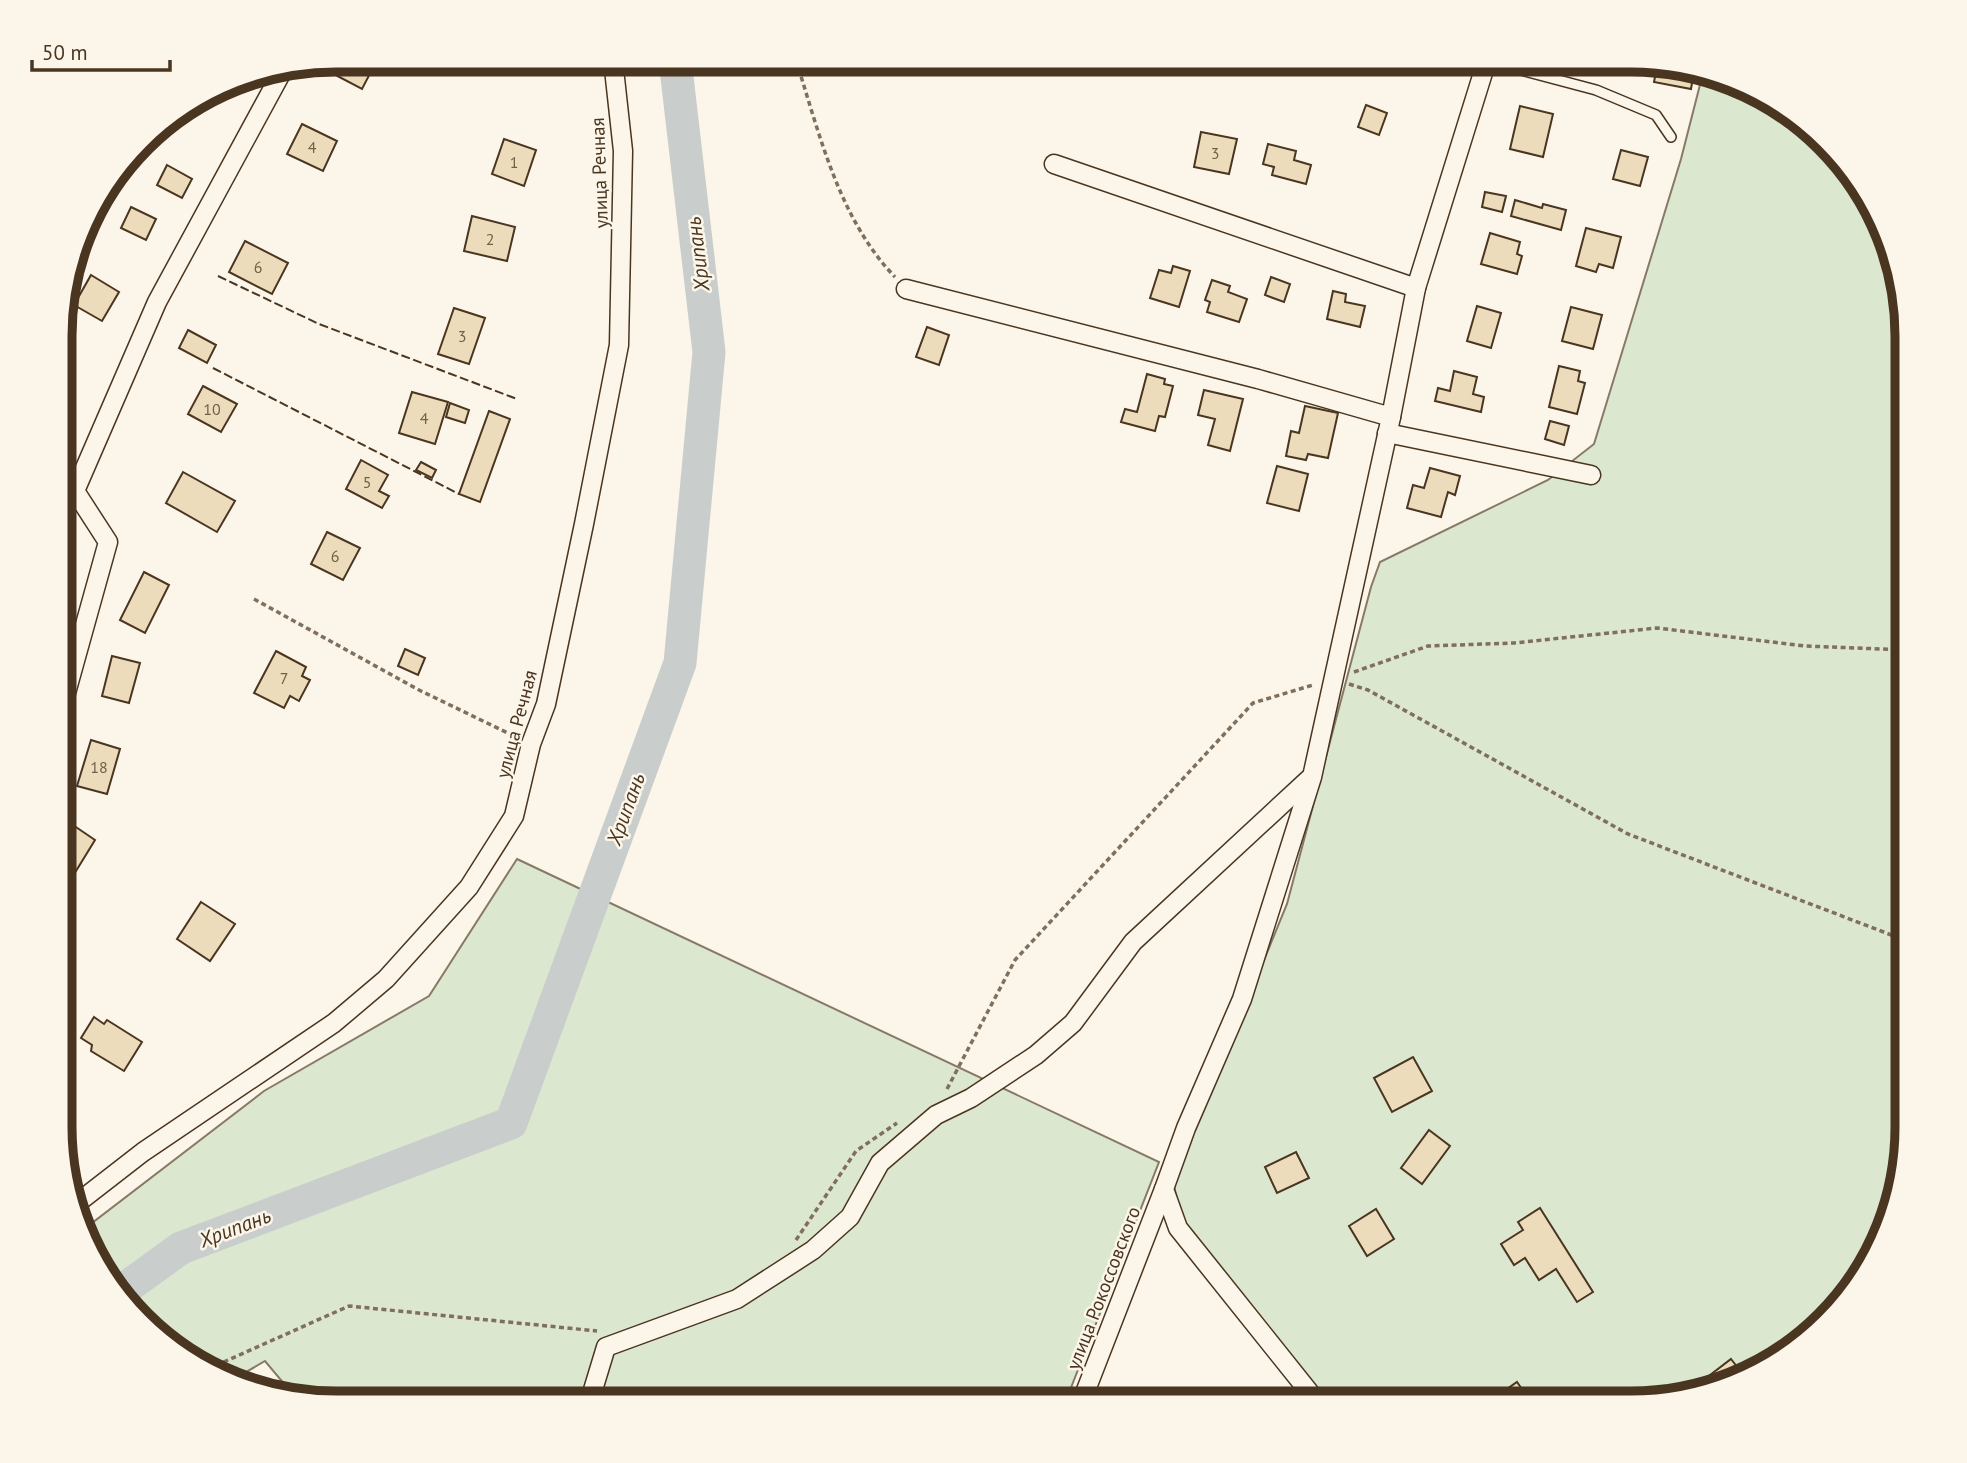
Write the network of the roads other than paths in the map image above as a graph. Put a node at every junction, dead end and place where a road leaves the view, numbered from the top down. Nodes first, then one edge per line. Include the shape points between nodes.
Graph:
1 (614, 72) edge
2 (1483, 72) edge
3 (1531, 72) edge
4 (278, 78) edge
5 (1671, 137) dead end
6 (1054, 164) dead end
7 (1416, 288) junction
8 (906, 289) road end
9 (1389, 425) junction
10 (1591, 475) dead end
11 (72, 671) edge
12 (1311, 777) junction
13 (1164, 1189) junction
14 (82, 1199) edge
15 (593, 1391) edge
16 (1086, 1391) edge
17 (1308, 1391) edge

1 - 14 street, улица Речная via 623,151 619,345 546,704 514,816 469,887 386,979 334,1023 143,1152
2 - 7 street, улица Рокоссовского
3 - 5 lane via 1596,90 1656,115
4 - 11 street via 157,302 75,491 108,542
6 - 7 street
7 - 9 street, улица Рокоссовского
8 - 9 street via 1258,379
9 - 10 street
9 - 12 street, улица Рокоссовского
12 - 13 street, улица Рокоссовского via 1242,999
12 - 15 street via 1133,942 1073,1023 1036,1055 936,1115 880,1163 850,1217 813,1250 737,1299 606,1348
13 - 16 street, улица Рокоссовского
13 - 17 street via 1178,1228

